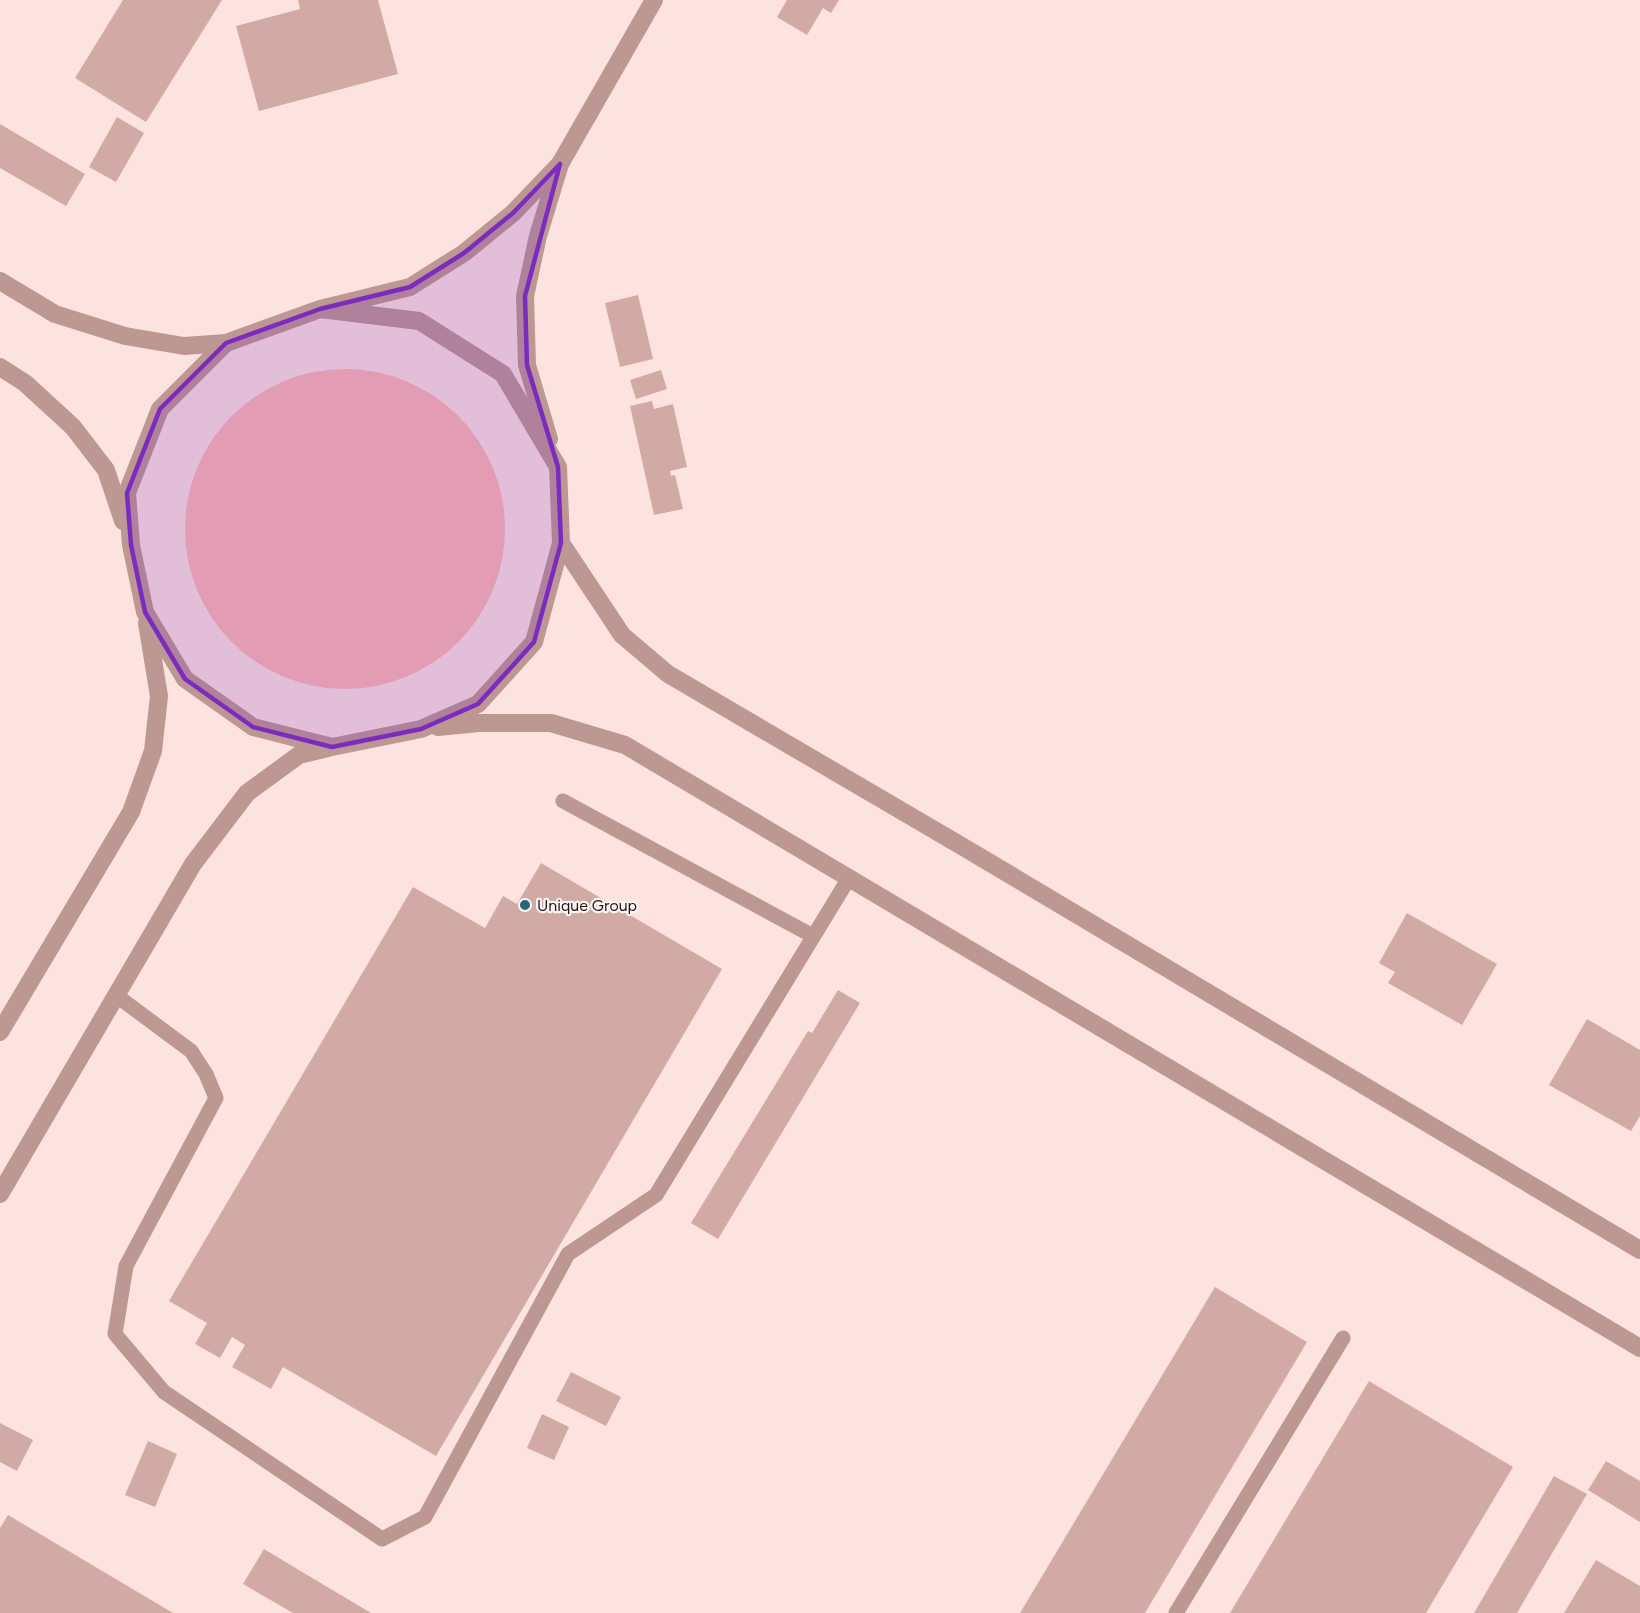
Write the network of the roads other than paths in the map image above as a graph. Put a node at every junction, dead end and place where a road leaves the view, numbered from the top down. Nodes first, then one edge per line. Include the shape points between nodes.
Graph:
1 (654, 0) edge
2 (560, 164) junction
3 (0, 281) edge
4 (320, 309) junction
5 (226, 343) junction
6 (0, 368) edge
7 (558, 467) junction
8 (561, 543) junction
9 (131, 545) junction
10 (145, 612) junction
11 (421, 729) junction
12 (332, 747) junction
13 (563, 801) dead end
14 (849, 878) junction
15 (813, 936) junction
16 (117, 996) junction
17 (0, 1032) edge
18 (0, 1194) edge
19 (1640, 1250) edge
20 (1343, 1338) dead end
21 (1640, 1348) edge
22 (1176, 1613) edge

1 - 2 street
2 - 4 street via 513,213 472,247 410,287
2 - 7 street via 525,296 527,366
3 - 5 street via 55,314 125,336 184,346
4 - 5 street
4 - 7 street via 419,321 503,374
5 - 9 street via 160,409 127,493
6 - 9 street via 26,382 73,427 106,470
7 - 8 street
8 - 11 street via 534,642 478,704
8 - 19 street via 622,635 668,674
9 - 10 street
10 - 12 street via 185,679 253,728
10 - 17 street via 159,696 153,751 130,812
11 - 12 street
11 - 14 street via 478,723 551,723 625,744
12 - 16 street via 299,755 247,793 193,864
13 - 15 lane
14 - 15 lane
14 - 21 street
15 - 16 lane via 656,1195 568,1254 425,1517 382,1539 164,1392 115,1334 126,1266 216,1098 191,1051
16 - 18 street
20 - 22 lane

